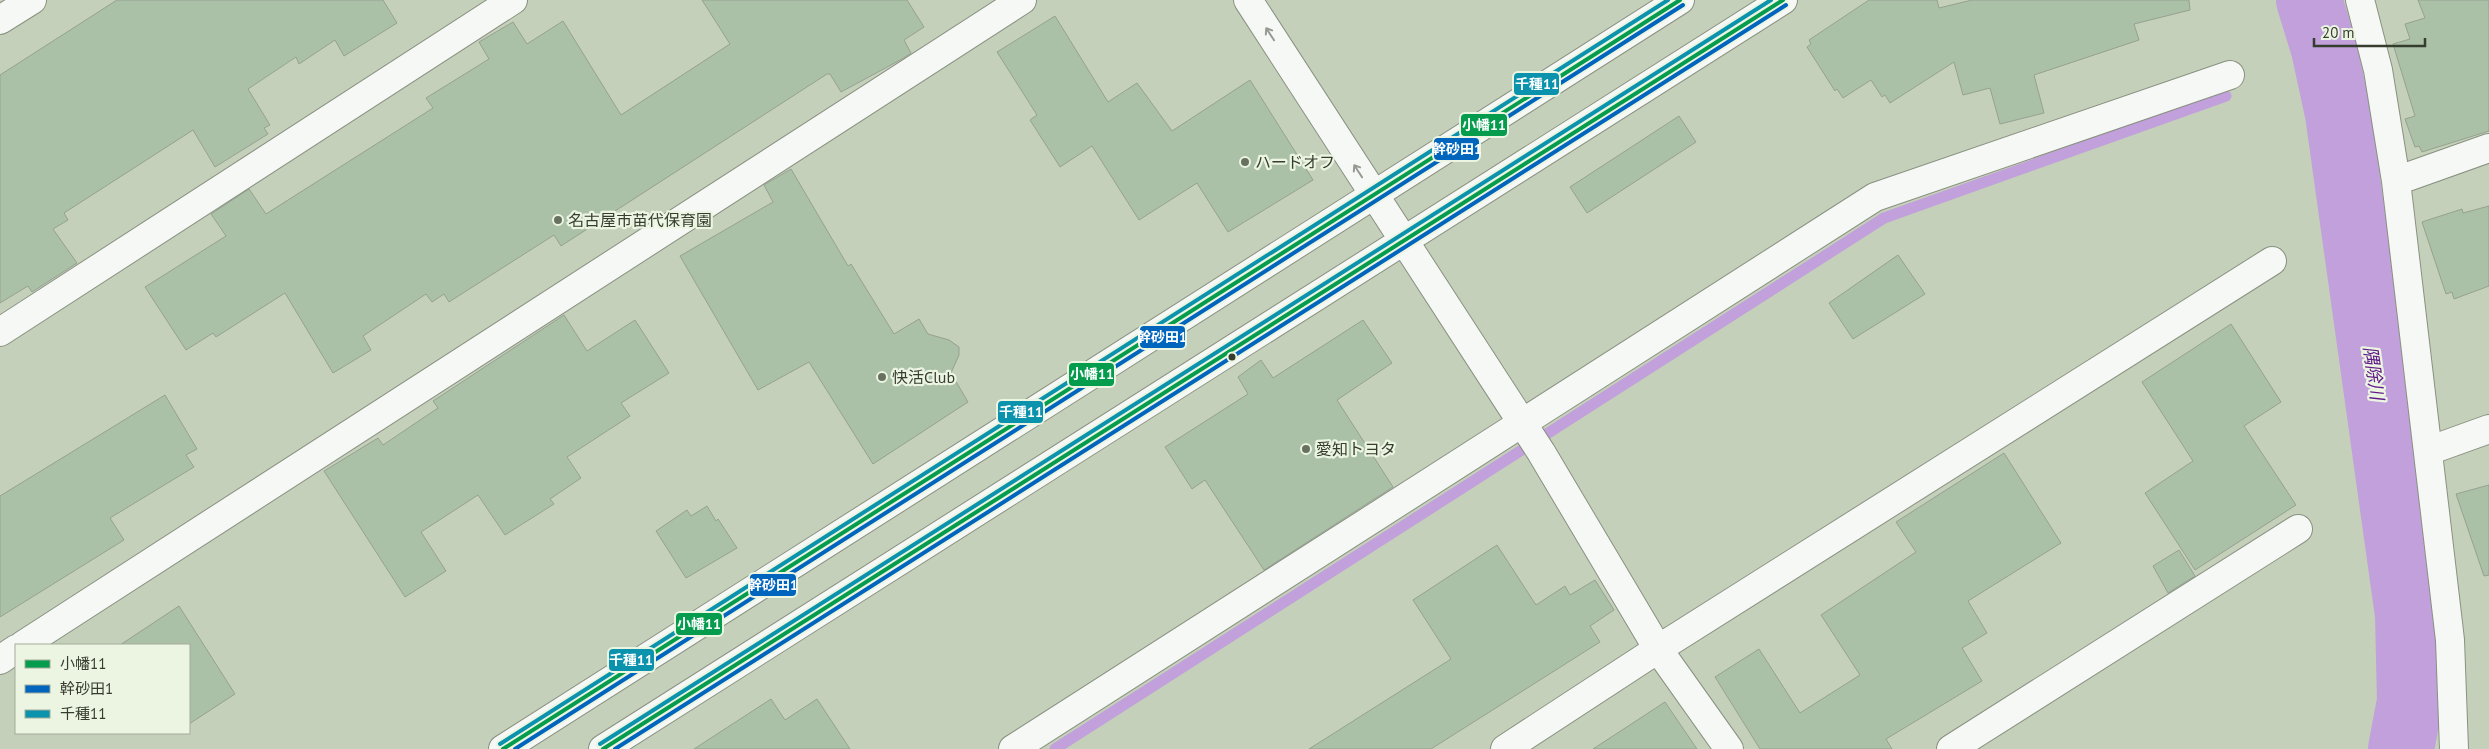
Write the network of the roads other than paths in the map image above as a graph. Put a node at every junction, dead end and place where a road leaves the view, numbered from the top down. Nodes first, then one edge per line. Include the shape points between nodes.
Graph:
1 (32, 0) edge
2 (513, 0) edge
3 (1022, 0) edge
4 (1248, 0) edge
5 (1680, 0) edge
6 (1783, 0) edge
7 (2360, 0) edge
8 (0, 20) edge
9 (2230, 75) dead end
10 (2489, 148) edge
11 (2396, 181) junction
12 (1374, 196) junction
13 (1404, 241) junction
14 (2272, 261) dead end
15 (0, 332) edge
16 (2489, 429) edge
17 (1528, 433) junction
18 (2428, 451) junction
19 (2298, 529) dead end
20 (25, 644) edge
21 (1658, 649) junction
22 (15, 650) edge
23 (0, 660) edge
24 (503, 749) edge
25 (603, 749) edge
26 (1013, 749) edge
27 (1505, 749) edge
28 (1729, 749) edge
29 (1951, 749) edge
30 (2454, 749) edge

1 - 8 street
2 - 15 street
3 - 20 street
12 -> 4 street
5 - 12 street
6 - 13 street
7 - 11 street via 2378,70
9 - 17 street via 1875,197
10 - 11 street
11 - 18 street
12 - 13 street
12 - 24 street
13 - 17 street
13 - 25 street
14 - 21 street
16 - 18 street
17 - 21 street
17 - 26 street
18 - 30 street via 2450,640
19 - 29 street
21 - 27 street
21 - 28 street
22 - 23 street

